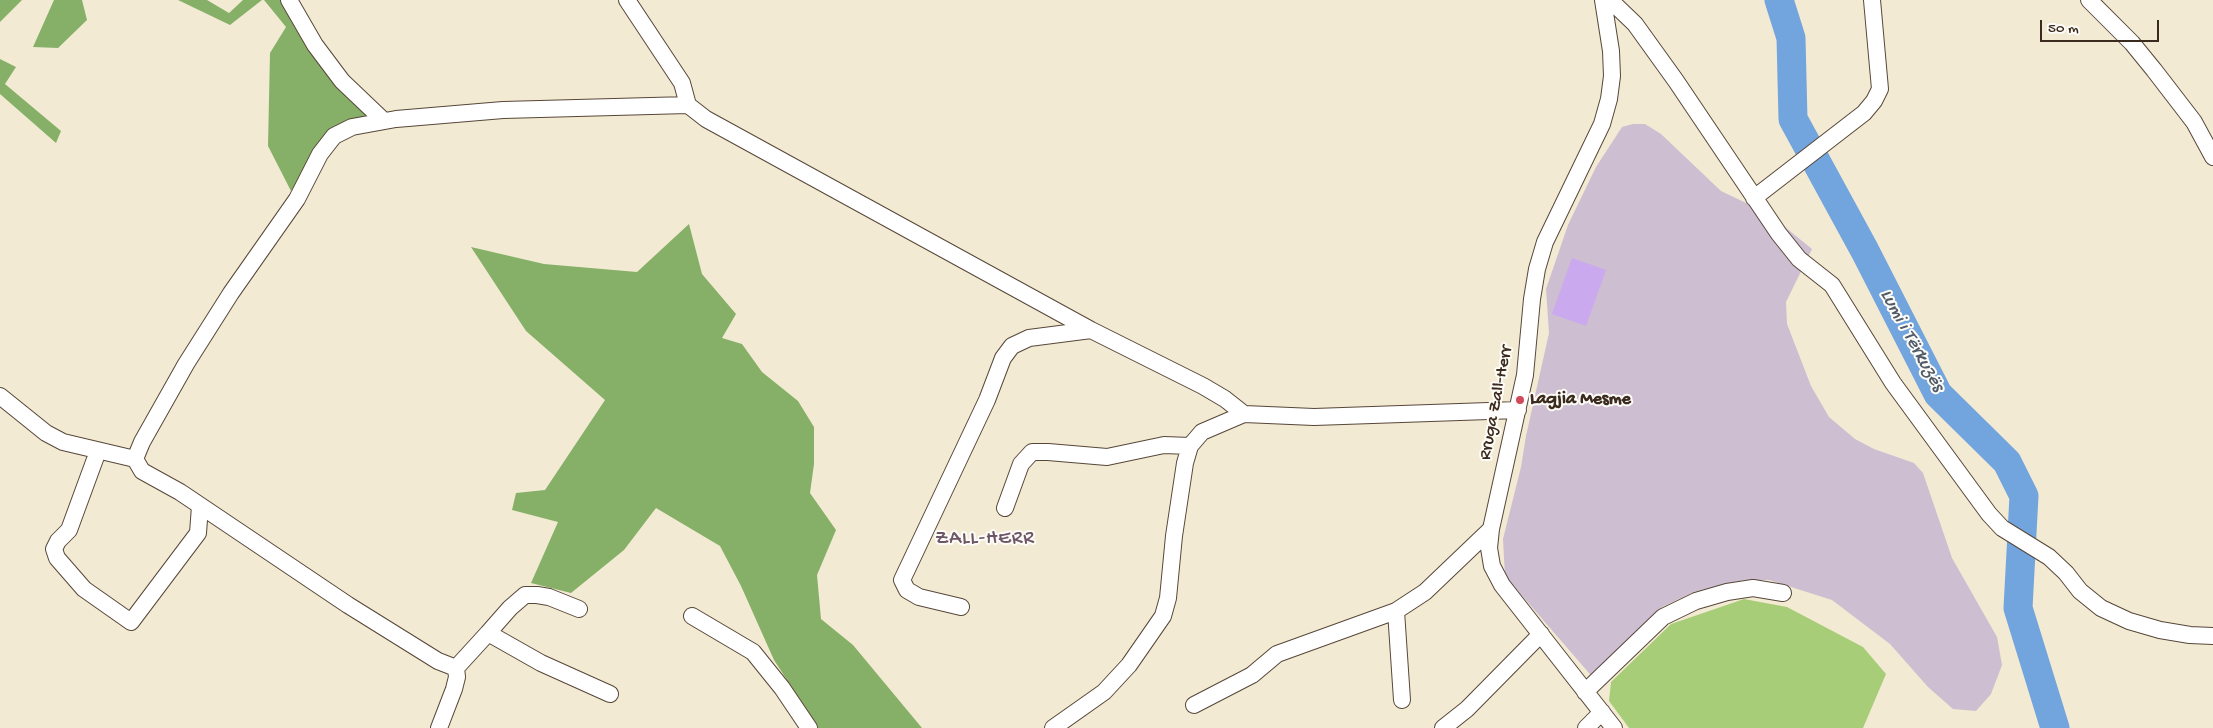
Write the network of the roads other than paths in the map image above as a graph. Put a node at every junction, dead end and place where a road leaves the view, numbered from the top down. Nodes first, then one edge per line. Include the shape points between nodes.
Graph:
1 (290, 0) edge
2 (627, 0) edge
3 (1602, 0) edge
4 (1610, 0) edge
5 (1872, 0) edge
6 (2089, 0) edge
7 (688, 105) junction
8 (384, 121) junction
9 (2213, 157) edge
10 (1754, 198) junction
11 (1091, 330) junction
12 (0, 396) edge
13 (1518, 410) junction
14 (1244, 414) junction
15 (1190, 446) junction
16 (98, 451) junction
17 (135, 459) junction
18 (200, 506) junction
19 (1004, 508) dead end
20 (1491, 529) junction
21 (1783, 593) dead end
22 (961, 606) dead end
23 (579, 610) dead end
24 (1396, 611) junction
25 (692, 616) dead end
26 (488, 633) junction
27 (1541, 634) junction
28 (2213, 636) edge
29 (456, 668) junction
30 (1585, 692) junction
31 (610, 694) dead end
32 (1402, 700) dead end
33 (1194, 705) dead end
34 (1602, 712) junction
35 (439, 728) edge
36 (809, 728) edge
37 (1053, 728) edge
38 (1443, 728) edge
39 (1586, 728) edge
40 (1614, 728) edge

1 - 8 street via 315,45 342,81
2 - 7 street via 682,83
3 - 13 street, Rruga Zall-Herr via 1612,76 1609,99 1602,124 1545,242 1537,269 1526,375
4 - 10 street via 1635,24 1676,80
5 - 10 street via 1880,89 1874,102
6 - 9 street via 2149,64 2194,122
7 - 8 street via 503,110
7 - 11 street via 706,119
8 - 17 street via 352,127 334,136 320,154 297,199 186,364
10 - 28 street via 1798,259 1832,285 1893,384 2002,528 2049,557 2080,591 2101,608 2160,630
11 - 14 street via 1225,398
11 - 22 street via 1029,338 1012,346 1002,358 988,400 902,580 907,590 918,597
12 - 16 street via 62,442
13 - 14 street via 1314,417
13 - 20 street, Rruga Zall-Herr
14 - 15 street via 1202,432
15 - 19 street via 1164,445 1108,458 1032,452 1021,464
15 - 37 street via 1163,616 1129,665 1104,692
16 - 17 street
16 - 18 street via 69,530 54,549 57,558 84,589 131,622 198,533
17 - 18 street via 142,471
18 - 29 street via 416,648
20 - 24 street via 1425,592
20 - 27 street, Rruga Zall-Herr via 1489,548 1492,566 1502,585
21 - 30 street via 1753,588 1727,592 1696,601 1663,617
23 - 26 street via 548,597 525,595
24 - 32 street
24 - 33 street via 1277,654 1252,675
25 - 36 street via 752,652
26 - 29 street
26 - 31 street via 541,663
27 - 30 street, Rruga Zall-Herr
27 - 38 street via 1467,709
29 - 35 street via 454,689
30 - 34 street, Rruga Zall-Herr
34 - 39 street
34 - 40 street, Rruga Zall-Herr

